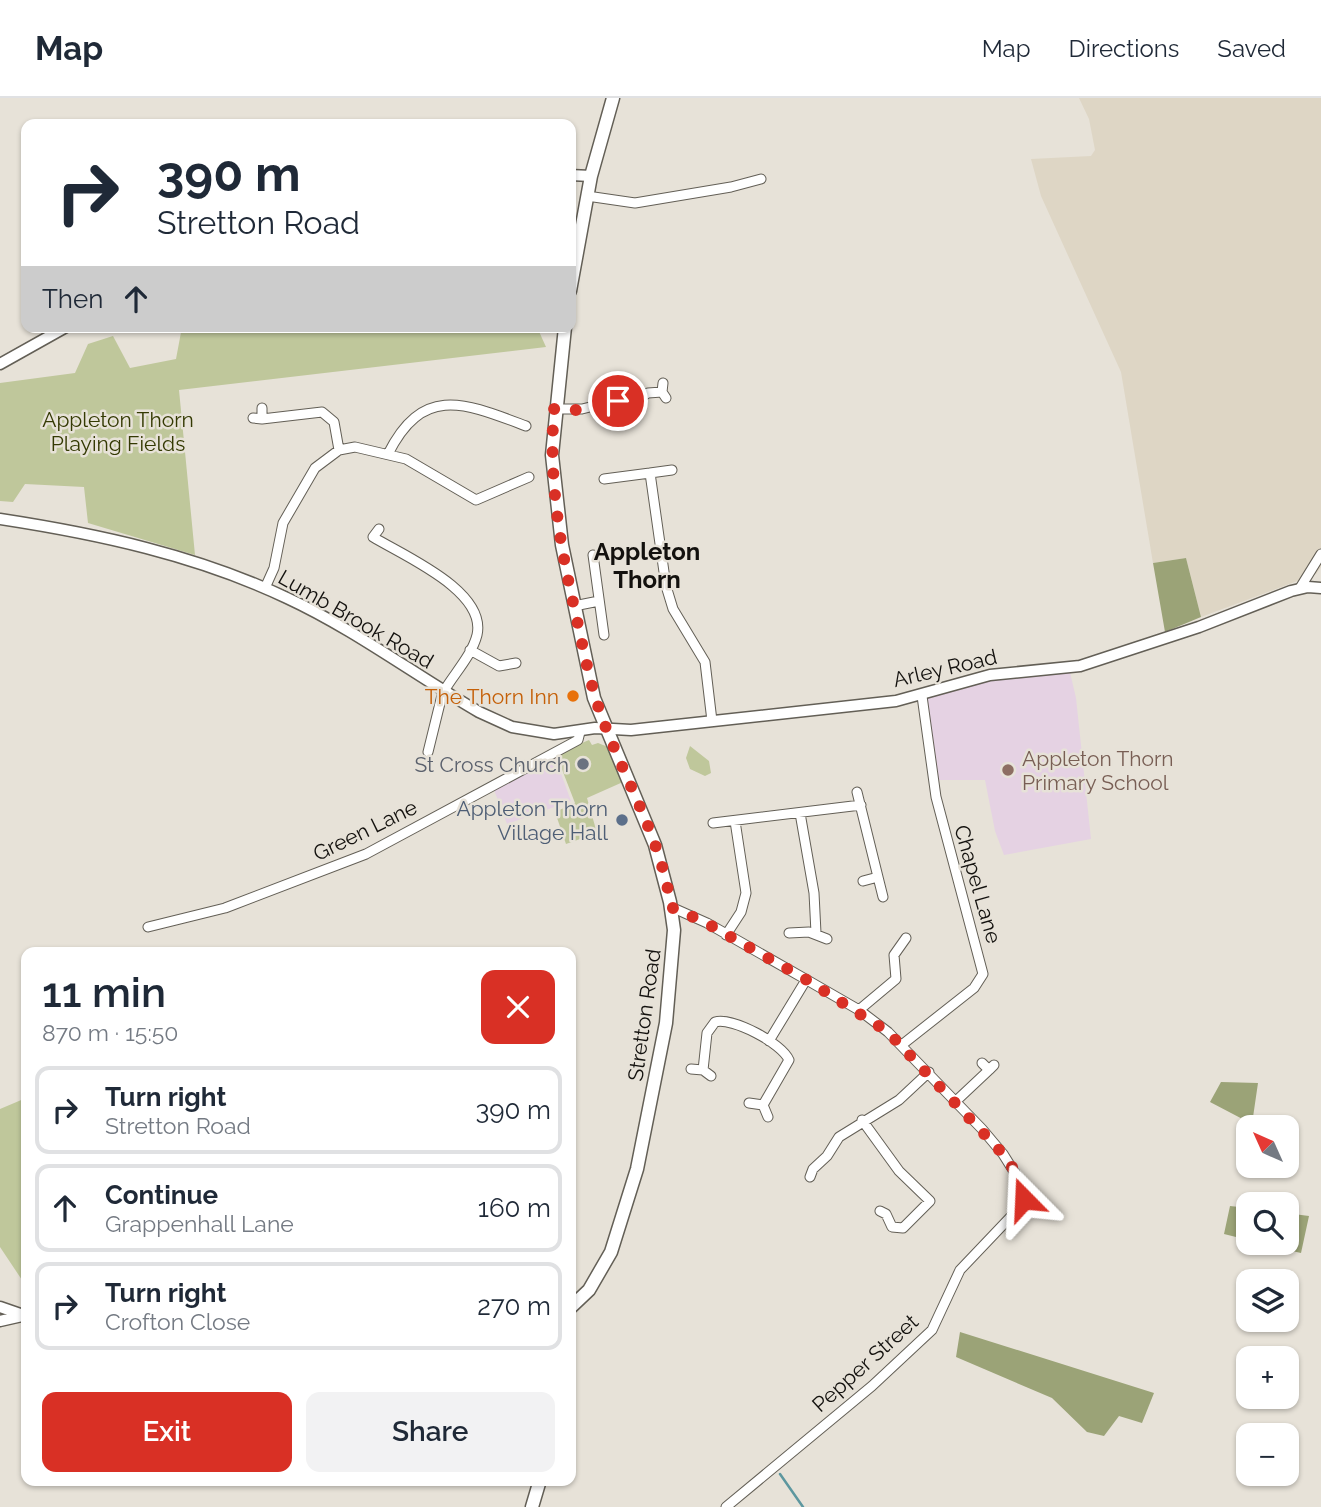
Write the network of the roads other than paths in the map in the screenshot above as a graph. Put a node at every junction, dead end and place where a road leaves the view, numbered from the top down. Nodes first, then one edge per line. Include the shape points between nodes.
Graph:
1 (613, 98) edge
2 (576, 175) edge
3 (591, 176) junction
4 (761, 179) dead end
5 (587, 196) junction
6 (576, 257) edge
7 (55, 333) edge
8 (564, 333) edge
9 (0, 364) edge
10 (664, 391) dead end
11 (554, 409) junction
12 (259, 415) dead end
13 (527, 426) dead end
14 (338, 450) junction
15 (388, 454) junction
16 (672, 470) dead end
17 (650, 473) junction
18 (529, 477) dead end
19 (604, 479) dead end
20 (0, 519) edge
21 (379, 529) dead end
22 (1321, 554) edge
23 (593, 555) dead end
24 (265, 588) junction
25 (1300, 588) junction
26 (1321, 588) edge
27 (599, 601) junction
28 (573, 607) junction
29 (604, 635) dead end
30 (470, 650) junction
31 (516, 663) dead end
32 (443, 691) junction
33 (922, 696) junction
34 (712, 721) junction
35 (607, 731) junction
36 (580, 732) junction
37 (428, 752) dead end
38 (858, 792) dead end
39 (861, 806) junction
40 (800, 813) junction
41 (735, 821) junction
42 (713, 823) dead end
43 (878, 877) junction
44 (863, 881) dead end
45 (883, 897) dead end
46 (671, 907) junction
47 (148, 927) dead end
48 (789, 933) dead end
49 (816, 933) junction
50 (726, 935) junction
51 (906, 938) dead end
52 (827, 939) dead end
53 (806, 979) junction
54 (859, 1010) junction
55 (769, 1041) junction
56 (903, 1044) junction
57 (988, 1066) dead end
58 (691, 1069) dead end
59 (929, 1072) junction
60 (956, 1101) junction
61 (749, 1103) dead end
62 (763, 1105) junction
63 (768, 1117) dead end
64 (862, 1120) junction
65 (810, 1179) dead end
66 (880, 1211) dead end
67 (576, 1304) edge
68 (0, 1307) edge
69 (21, 1314) edge
70 (21, 1317) edge
71 (0, 1321) edge
72 (538, 1486) edge
73 (533, 1507) edge
74 (726, 1507) edge

1 - 3 main road
2 - 3 street
3 - 5 main road
4 - 5 street via 635,203
5 - 6 main road
7 - 9 street
8 - 11 main road, Stretton Road
10 - 11 street via 632,402
11 - 28 main road, Stretton Road via 555,499
12 - 14 street via 322,412 334,422
13 - 15 street via 451,403 437,404 409,422
14 - 15 street via 355,447
14 - 24 street via 315,468 283,523
15 - 18 street via 428,470 476,500
16 - 17 street
17 - 19 street
17 - 34 street via 666,586 673,609 705,662
20 - 24 street, Lumb Brook Road via 77,530 140,546
21 - 30 street via 373,537 466,596 477,622
22 - 25 street
23 - 27 street
24 - 32 street, Lumb Brook Road
25 - 26 street, Arley Road
25 - 33 street, Arley Road via 1092,663 990,675
27 - 28 street
27 - 29 street
28 - 35 main road, Stretton Road via 594,698
30 - 31 street via 499,666
30 - 32 street
32 - 36 street, Lumb Brook Road via 512,727 554,734
32 - 37 street
33 - 34 street, Arley Road
33 - 56 street, Chapel Lane via 936,797 983,974 979,983
34 - 35 street, Arley Road
35 - 36 street, Lumb Brook Road
35 - 46 main road, Stretton Road via 640,803
36 - 47 street, Green Lane via 578,740 366,853 225,908
38 - 39 street
39 - 40 street
39 - 43 street
40 - 41 street
40 - 49 street
41 - 42 street
41 - 50 street via 746,893 741,912
43 - 44 street
43 - 45 street
46 - 50 street, Pepper Street
46 - 67 main road, Stretton Road via 671,989 637,1169 611,1252
48 - 49 street
49 - 52 street
50 - 53 street, Pepper Street
51 - 54 street via 894,955 897,978
53 - 54 street, Pepper Street
53 - 55 street
54 - 56 street, Pepper Street
55 - 58 street via 732,1022 715,1022 707,1033 707,1073
55 - 62 street via 789,1060
56 - 59 street, Pepper Street
57 - 60 street
59 - 60 street, Pepper Street
59 - 64 street via 900,1100
60 - 74 street, Pepper Street via 1009,1163 1025,1189 1024,1199 960,1270 932,1330
61 - 62 street
62 - 63 street
64 - 65 street via 839,1137
64 - 66 street via 899,1171 930,1201 901,1232
68 - 69 street
70 - 71 street
72 - 73 main road

